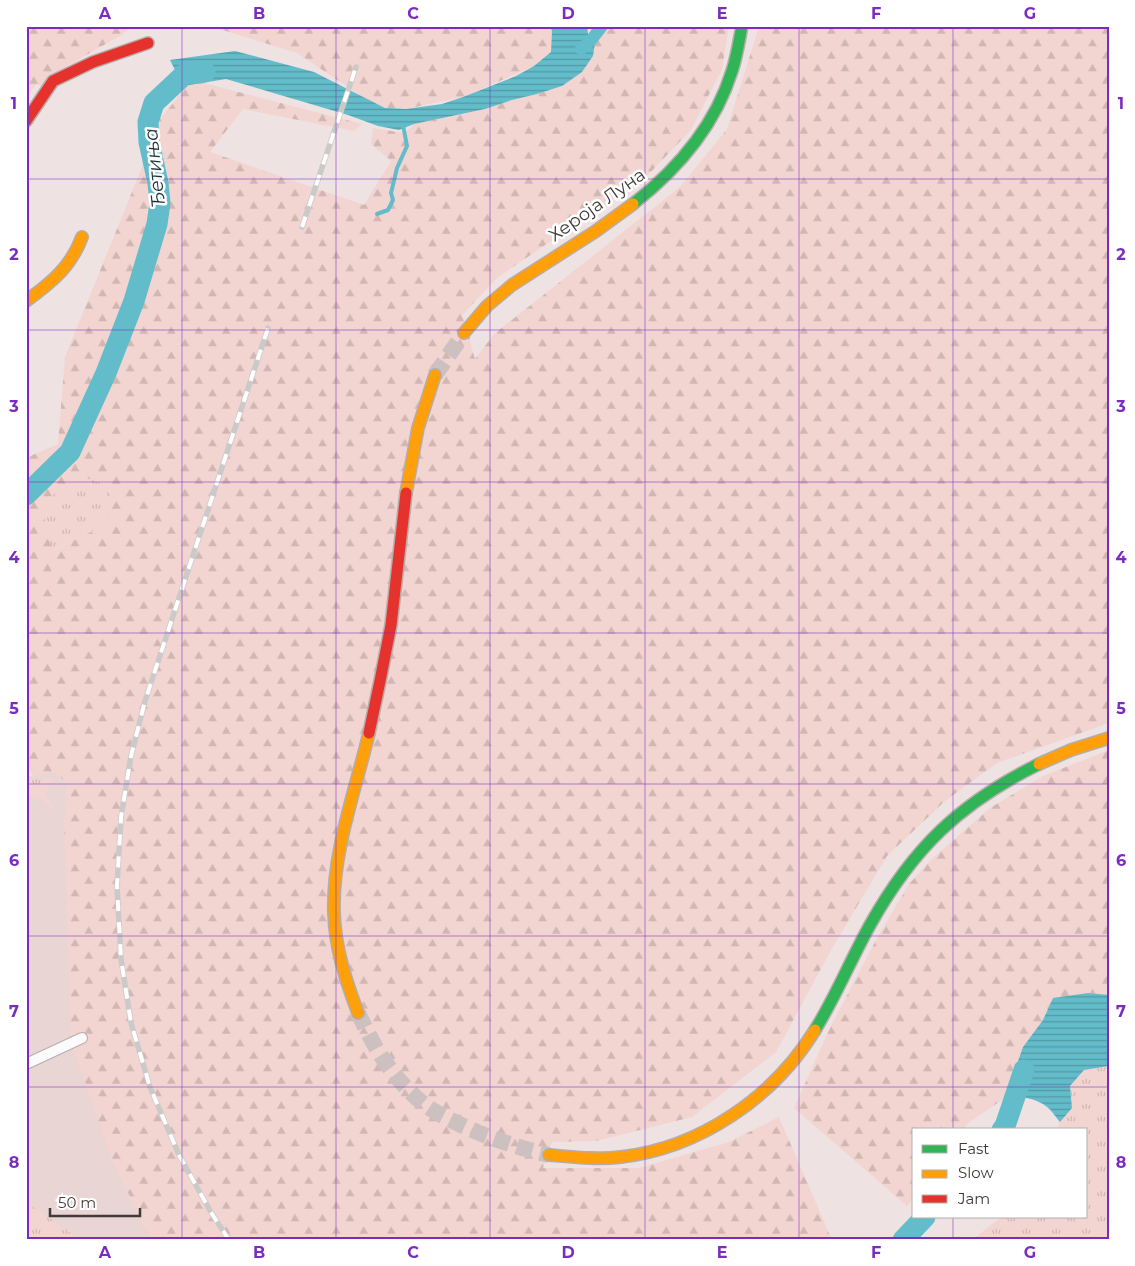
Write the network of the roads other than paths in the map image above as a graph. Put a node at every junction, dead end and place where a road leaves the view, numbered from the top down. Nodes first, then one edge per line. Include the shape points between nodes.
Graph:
1 (742, 26) edge
2 (148, 42) dead end
3 (26, 121) edge
4 (82, 237) dead end
5 (26, 300) edge
6 (464, 333) tunnel mouth
7 (435, 375) tunnel mouth
8 (1109, 738) edge
9 (358, 1013) tunnel mouth
10 (82, 1038) dead end
11 (26, 1064) edge
12 (549, 1154) tunnel mouth

1 - 6 main road, Хероја Луна via 723,95 684,159 633,205 507,288
2 - 3 main road via 93,62 53,82
4 - 5 main road via 70,263 54,280
7 - 9 main road via 416,435 386,651 338,860 334,897 336,934 344,973
8 - 12 main road via 1059,755 1015,776 971,804 938,832 911,862 878,909 824,1015 802,1049 769,1088 746,1106 692,1138 648,1152 599,1159
10 - 11 street

